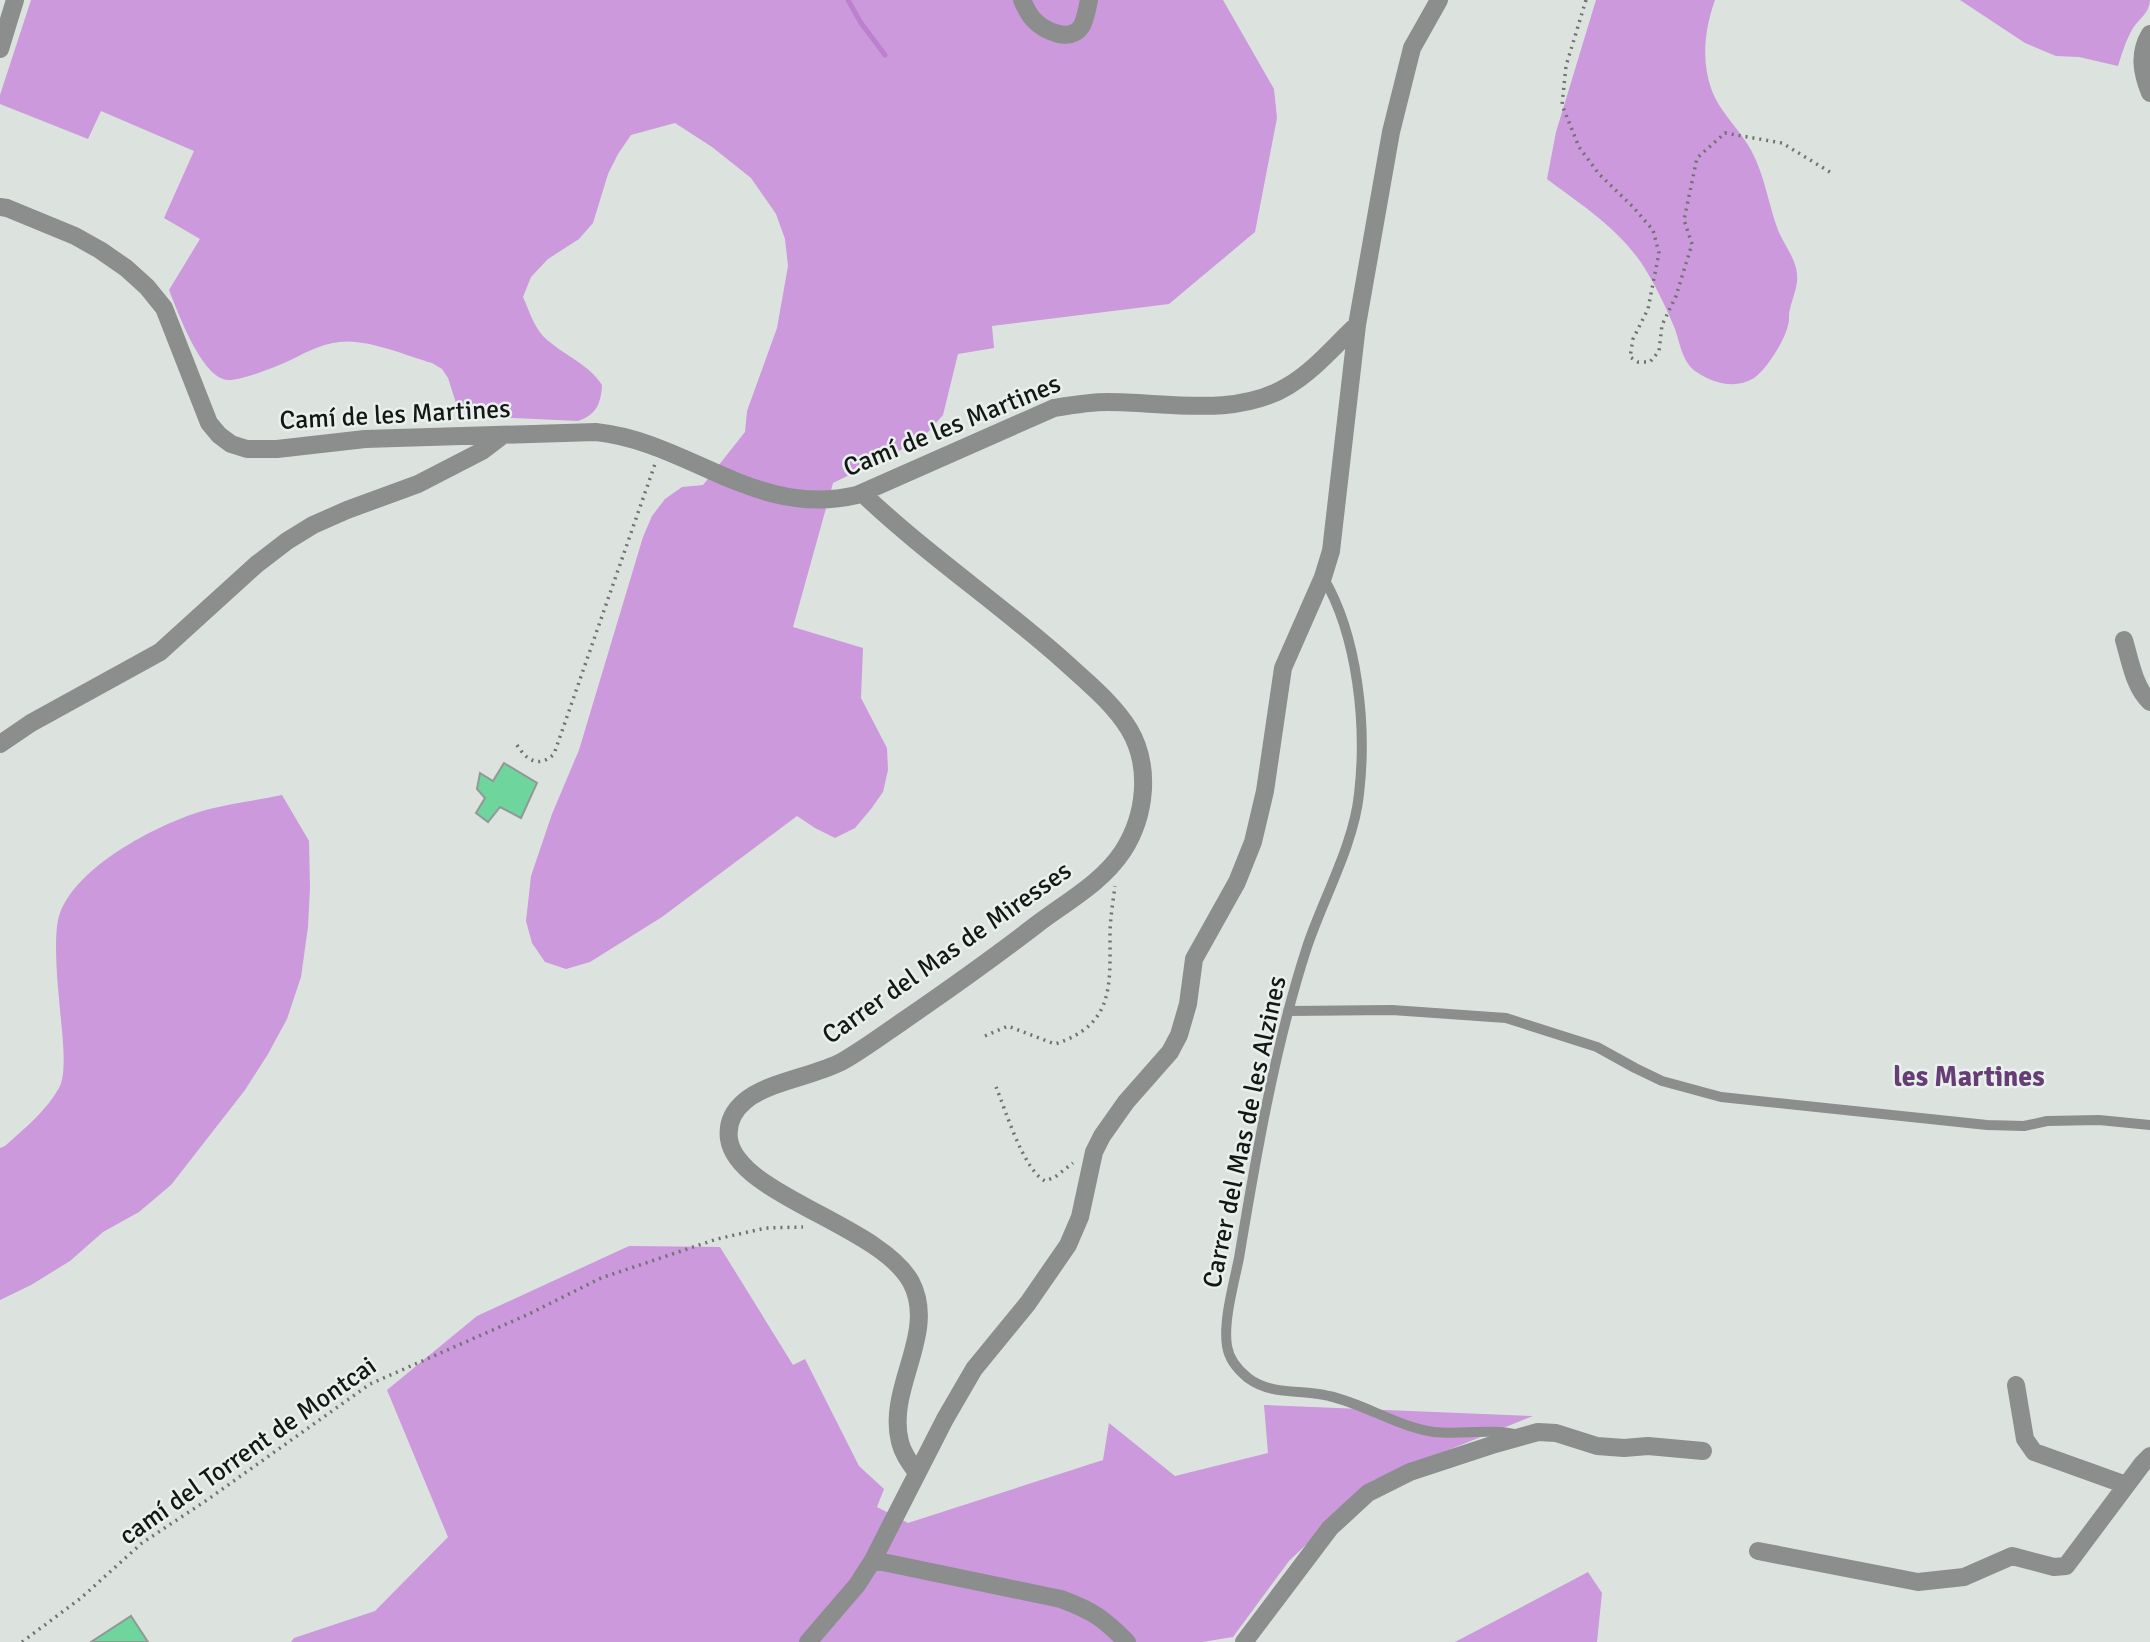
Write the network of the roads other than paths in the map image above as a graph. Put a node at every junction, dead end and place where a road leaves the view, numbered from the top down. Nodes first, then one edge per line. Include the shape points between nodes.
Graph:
1 (15, 0) edge
2 (1022, 0) edge
3 (1088, 0) edge
4 (1438, 0) edge
5 (2150, 34) edge
6 (0, 49) edge
7 (2150, 93) edge
8 (0, 207) edge
9 (1357, 325) junction
10 (503, 435) junction
11 (862, 492) junction
12 (1323, 577) junction
13 (2124, 640) dead end
14 (2150, 702) edge
15 (0, 744) edge
16 (1288, 1011) junction
17 (2150, 1125) edge
18 (2016, 1385) dead end
19 (1522, 1436) junction
20 (1703, 1451) dead end
21 (2150, 1456) edge
22 (917, 1473) junction
23 (2126, 1485) junction
24 (1758, 1551) dead end
25 (873, 1560) junction
26 (808, 1642) edge
27 (1127, 1642) edge
28 (1244, 1642) edge

1 - 6 street
2 - 3 street via 1044,29 1071,34 1081,28
4 - 9 street via 1412,48 1391,132
5 - 7 street via 2142,65
8 - 10 street, Camí de les Martines via 75,236 148,287 164,308 209,423 232,444 277,449 365,439
9 - 11 street, Camí de les Martines via 1315,366 1271,395 1220,404 1108,402 1054,408
9 - 12 street via 1331,551
10 - 11 street, Camí de les Martines via 622,435 774,495 839,499
10 - 15 street via 429,479 313,525 257,564 160,652
11 - 22 street, Carrer del Mas de Miresses via 905,533 1015,618 1116,710 1136,743 1142,773 1142,808 1130,839 1095,881 877,1039 813,1075 755,1094 745,1100 730,1123 732,1148 745,1167 877,1246 910,1280 920,1315 898,1422 903,1452
12 - 16 lane, Carrer del Mas de les Alzines via 1340,613 1356,673 1359,797
12 - 22 street via 1283,668 1253,842 1237,882 1194,959 1179,1035 1098,1143 1080,1217 1068,1245 960,1391
13 - 14 street via 2136,680
16 - 17 lane via 1392,1010 1506,1018 1597,1046 1662,1080 1721,1097 1987,1125 2099,1120
16 - 19 lane, Carrer del Mas de les Alzines via 1237,1267 1227,1328 1231,1358 1239,1370 1264,1387 1329,1396 1432,1432
18 - 23 street via 2025,1439 2034,1452
19 - 20 street via 1556,1433 1597,1446
19 - 28 street via 1410,1472 1368,1493 1330,1528
21 - 23 street
22 - 25 street
23 - 24 street via 2066,1566 2012,1556 1964,1577 1918,1582
25 - 26 street
25 - 27 street via 1061,1599 1103,1618

